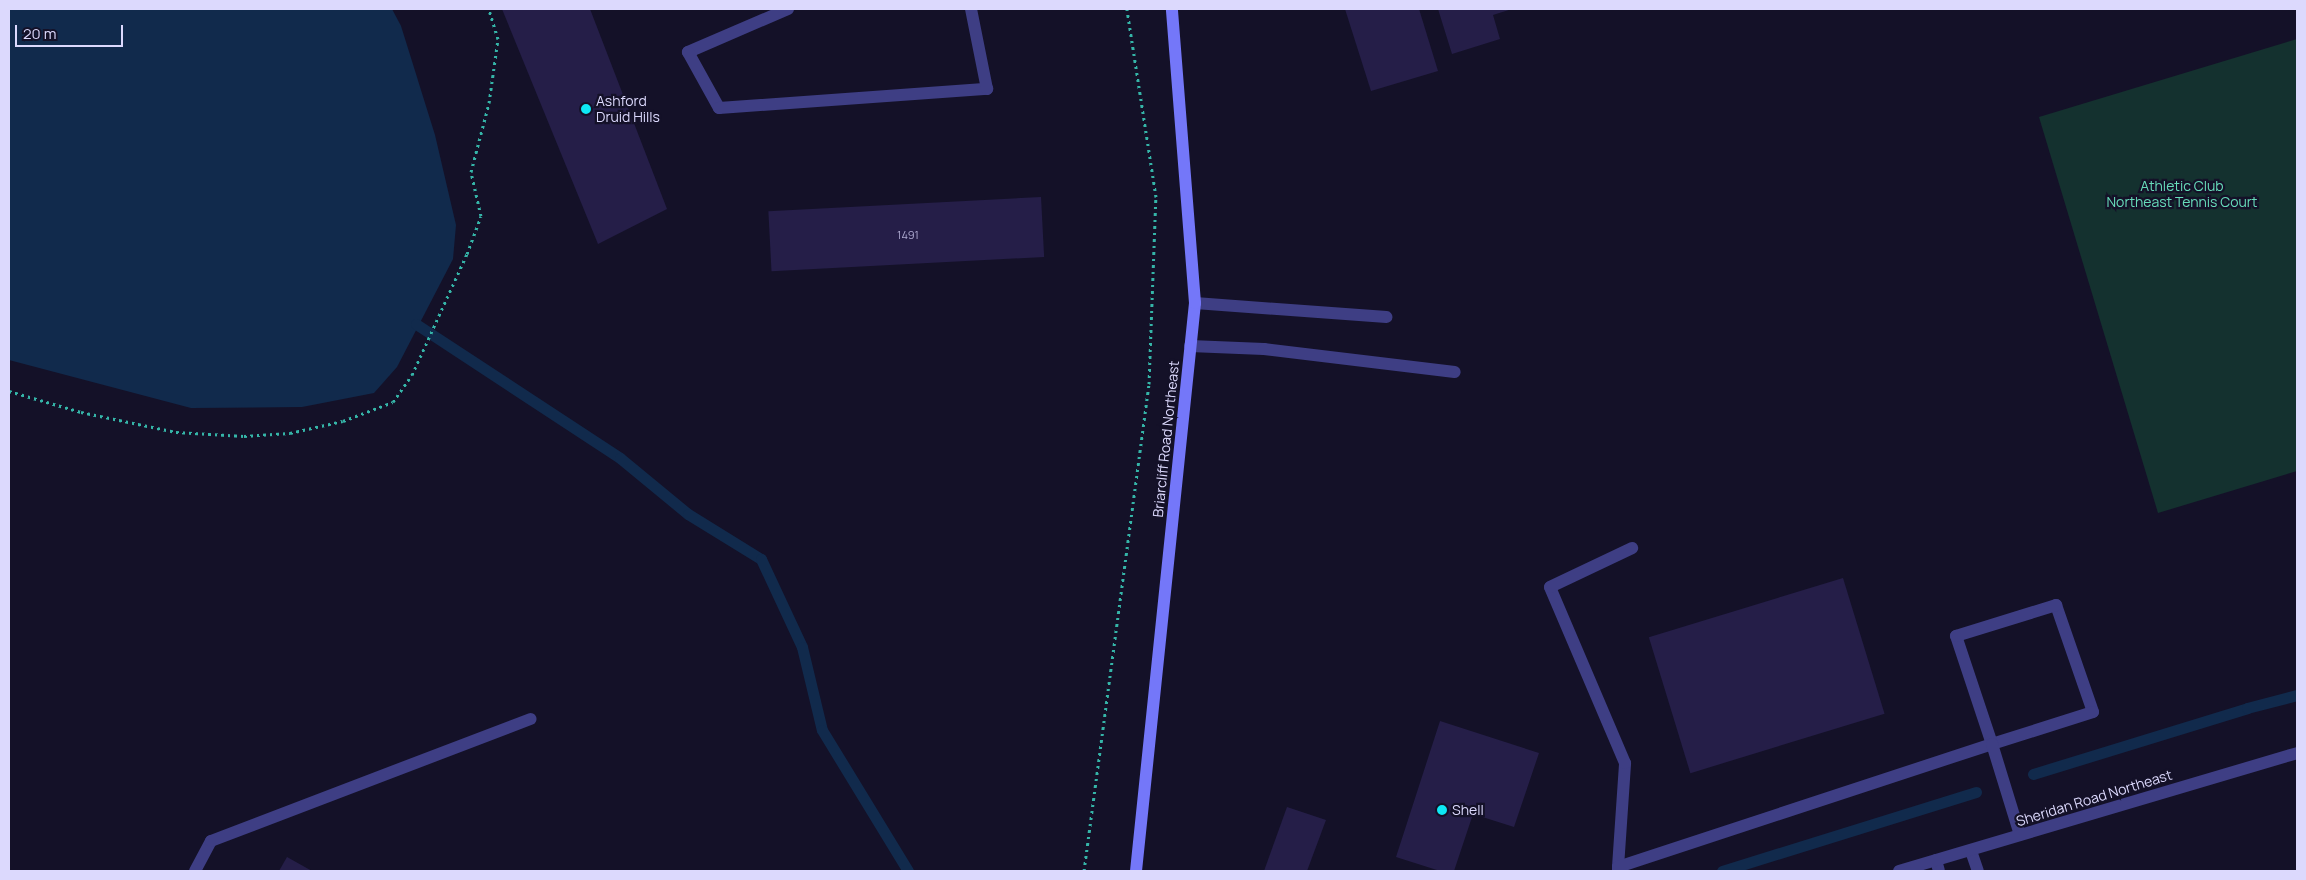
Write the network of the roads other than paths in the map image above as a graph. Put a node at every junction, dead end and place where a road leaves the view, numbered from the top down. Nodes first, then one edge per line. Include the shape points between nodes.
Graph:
1 (788, 9) edge
2 (971, 9) edge
3 (1172, 9) edge
4 (1195, 303) junction
5 (1386, 316) dead end
6 (1190, 346) junction
7 (1455, 372) dead end
8 (1632, 548) dead end
9 (530, 719) dead end
10 (1992, 744) junction
11 (2297, 753) edge
12 (2020, 835) junction
13 (1971, 850) junction
14 (1938, 866) edge
15 (1618, 869) edge
16 (195, 871) edge
17 (1136, 871) edge
18 (1899, 871) edge
19 (1978, 871) edge

1 - 2 street via 688,52 719,108 987,89
3 - 4 main road, Briarcliff Road Northeast
4 - 5 street
4 - 6 main road, Briarcliff Road Northeast
6 - 7 street via 1264,349
6 - 17 main road, Briarcliff Road Northeast
8 - 15 street via 1550,586 1625,763
9 - 16 street via 211,841
10 - 10 street via 2093,712 2056,604 1956,636
10 - 12 street
10 - 15 street
11 - 12 street, Sheridan Road Northeast
12 - 13 street, Sheridan Road Northeast
13 - 14 street, Sheridan Road Northeast
13 - 19 street
14 - 18 street, Sheridan Road Northeast

